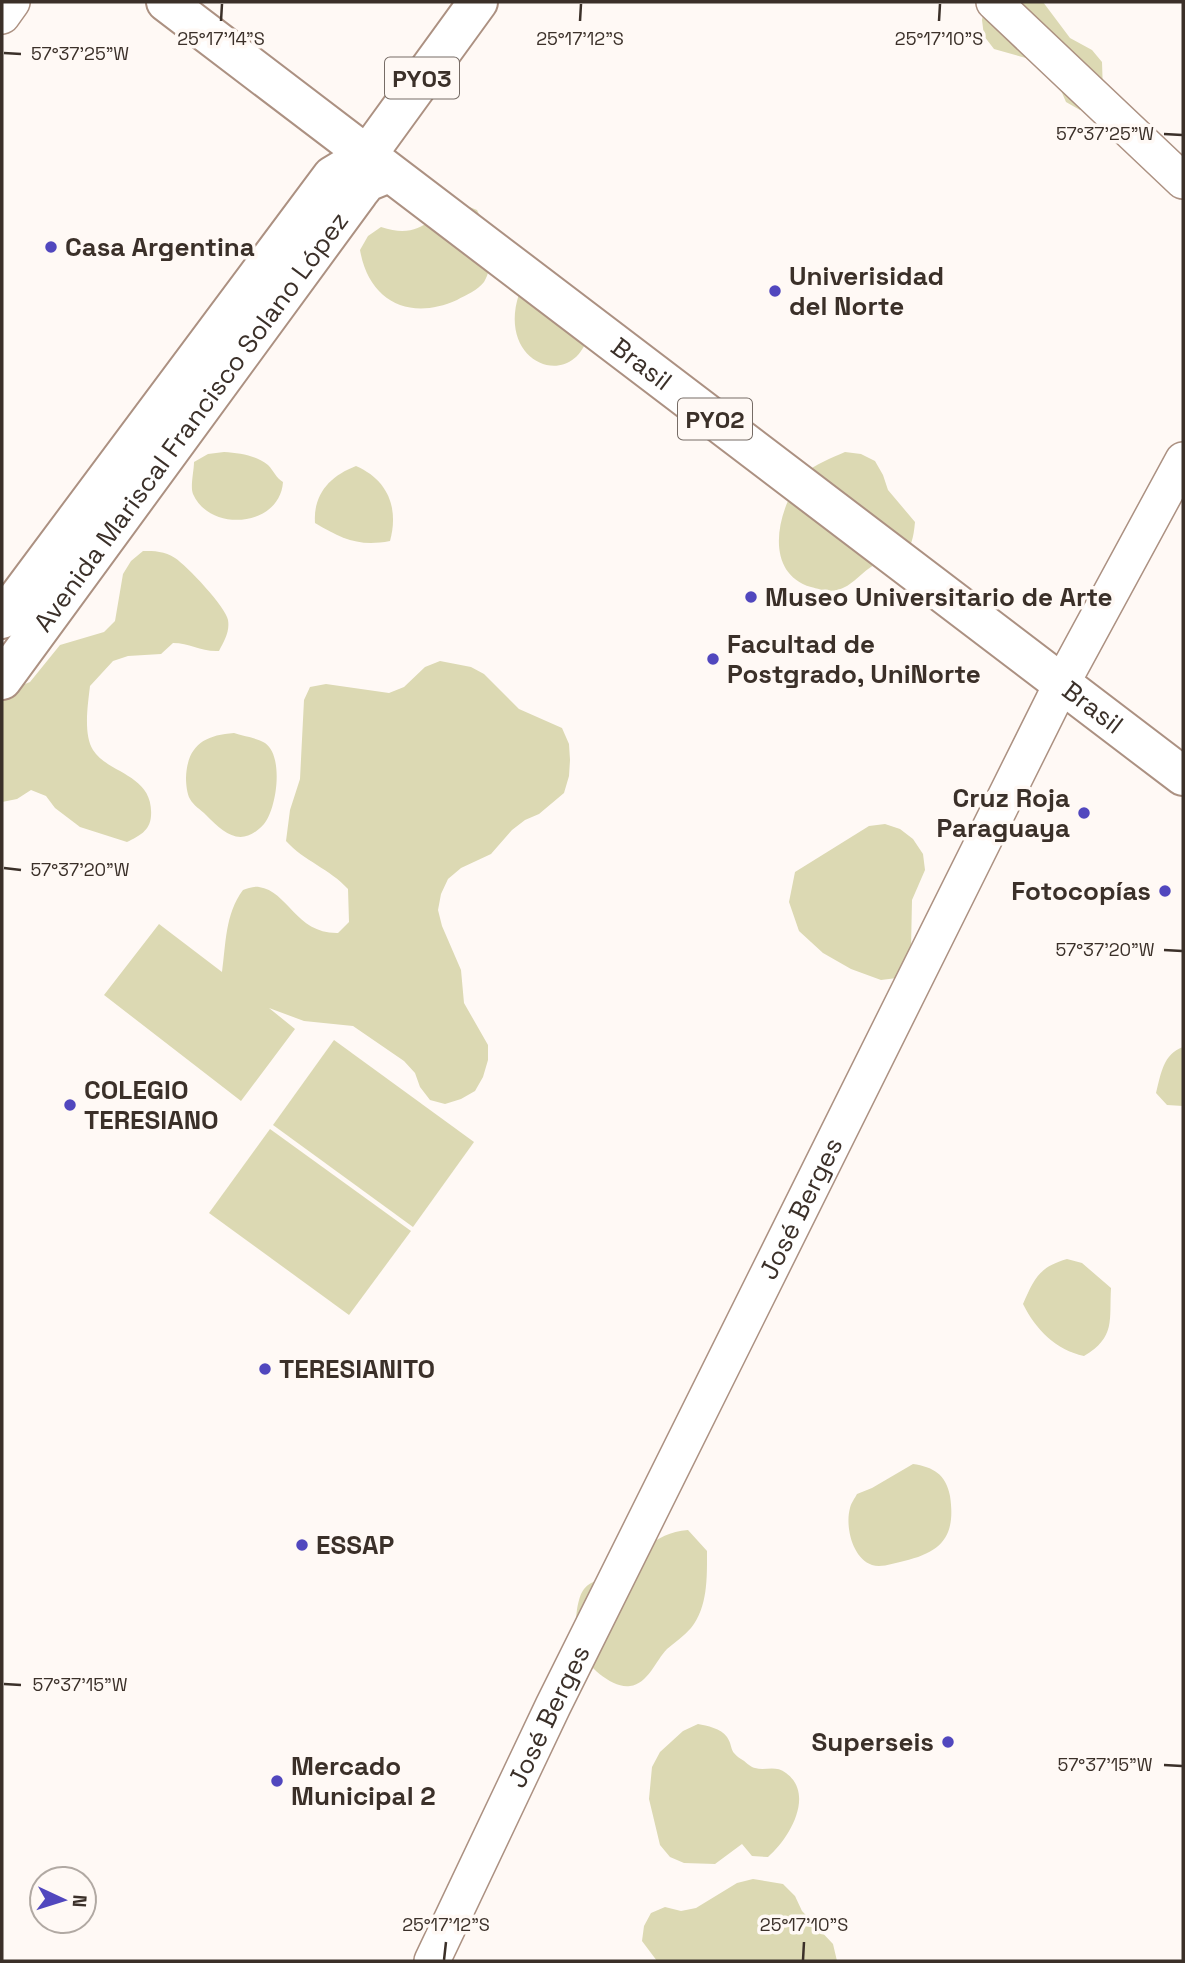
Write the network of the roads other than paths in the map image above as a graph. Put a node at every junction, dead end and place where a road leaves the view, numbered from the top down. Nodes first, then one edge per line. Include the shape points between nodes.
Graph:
1 (12, 2) edge
2 (166, 2) edge
3 (478, 2) edge
4 (994, 2) edge
5 (2, 16) edge
6 (366, 154) junction
7 (1183, 181) edge
8 (1183, 460) edge
9 (2, 619) edge
10 (2, 680) edge
11 (1062, 683) junction
12 (1183, 776) edge
13 (432, 1961) edge

1 - 5 street
2 - 6 main road, Brasil / PY02
3 - 6 main road, Avenida Mariscal Francisco Solano López / PY03
4 - 7 street
6 - 9 main road, Avenida Mariscal Francisco Solano López via 332,176
6 - 10 main road, Avenida Mariscal Francisco Solano López via 367,182
6 - 11 main road, Brasil / PY02
8 - 11 street, José Berges
11 - 12 main road, Brasil / PY02
11 - 13 street, José Berges via 553,1706

